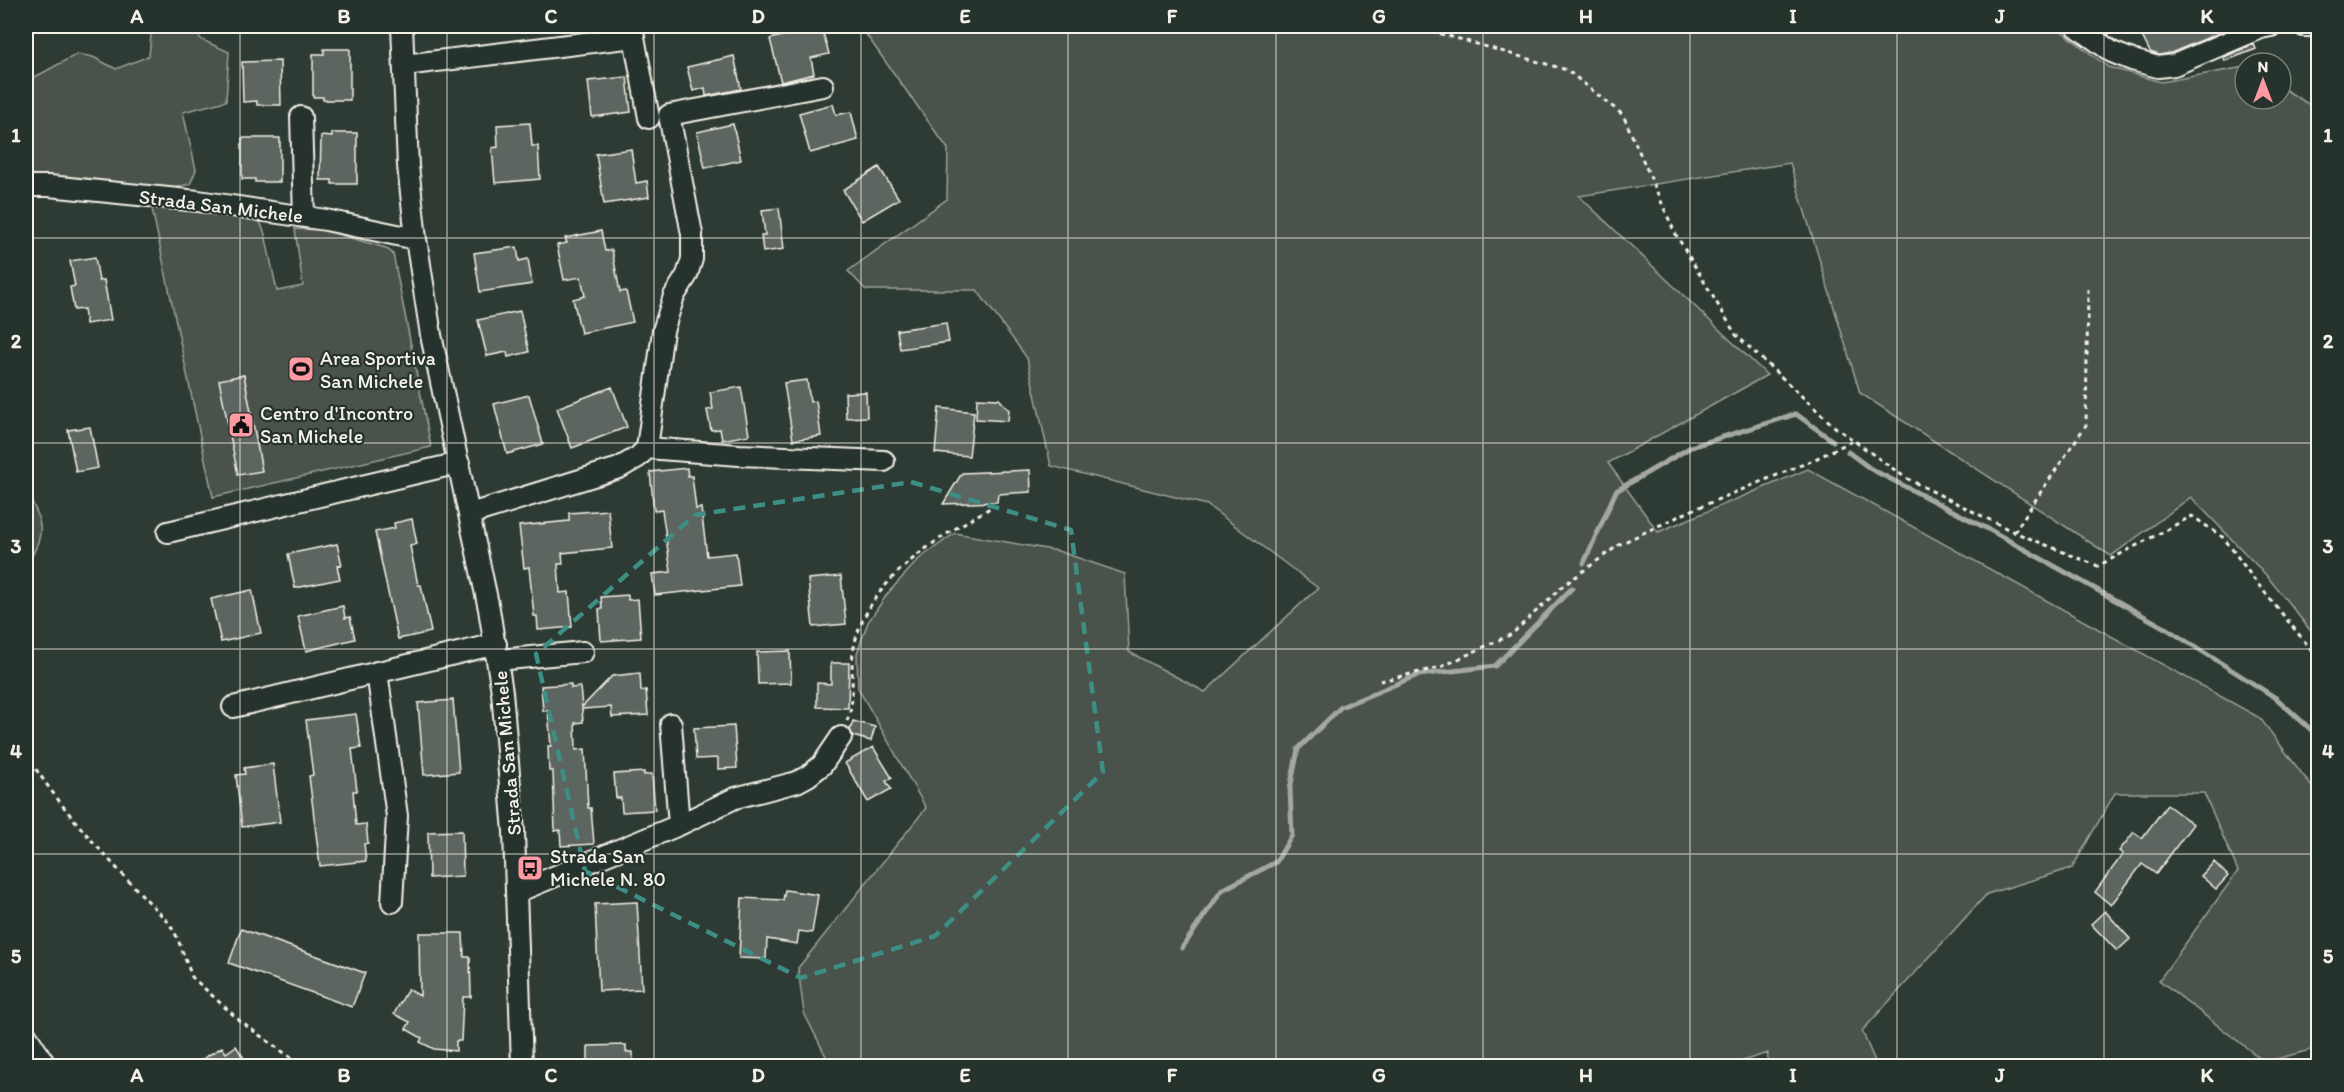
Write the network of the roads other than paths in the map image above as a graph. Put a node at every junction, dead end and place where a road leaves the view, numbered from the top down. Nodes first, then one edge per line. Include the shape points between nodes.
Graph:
1 (402, 26) edge
2 (2076, 26) edge
3 (2271, 26) edge
4 (2304, 26) edge
5 (2319, 26) edge
6 (633, 31) edge
7 (404, 65) junction
8 (823, 86) dead end
9 (301, 117) dead end
10 (649, 118) dead end
11 (26, 186) edge
12 (304, 217) junction
13 (416, 239) junction
14 (647, 448) junction
15 (884, 461) dead end
16 (459, 463) junction
17 (470, 514) junction
18 (168, 532) dead end
19 (497, 652) junction
20 (583, 652) dead end
21 (377, 672) junction
22 (233, 708) dead end
23 (671, 724) dead end
24 (841, 737) road end
25 (679, 825) junction
26 (517, 892) junction
27 (392, 902) dead end
28 (26, 1035) edge
29 (46, 1066) edge
30 (522, 1066) edge

1 - 7 street, Strada San Michele
2 - 3 street via 2112,52 2158,67 2174,65
4 - 5 street
6 - 7 street
6 - 10 street
7 - 13 street, Strada San Michele
8 - 14 street via 669,115 692,234 692,259 663,331
9 - 12 street
11 - 12 street, Strada San Michele via 198,201
12 - 13 street, Strada San Michele
13 - 16 street, Strada San Michele
14 - 15 street
14 - 17 street via 619,468
16 - 17 street, Strada San Michele
16 - 18 street
17 - 19 street, Strada San Michele
19 - 20 street
19 - 21 street
19 - 26 street, Strada San Michele
21 - 22 street
21 - 27 street via 397,816
23 - 25 street
24 - 25 street via 822,765 797,782 735,798
25 - 26 street
26 - 30 street, Strada San Michele
28 - 29 street

